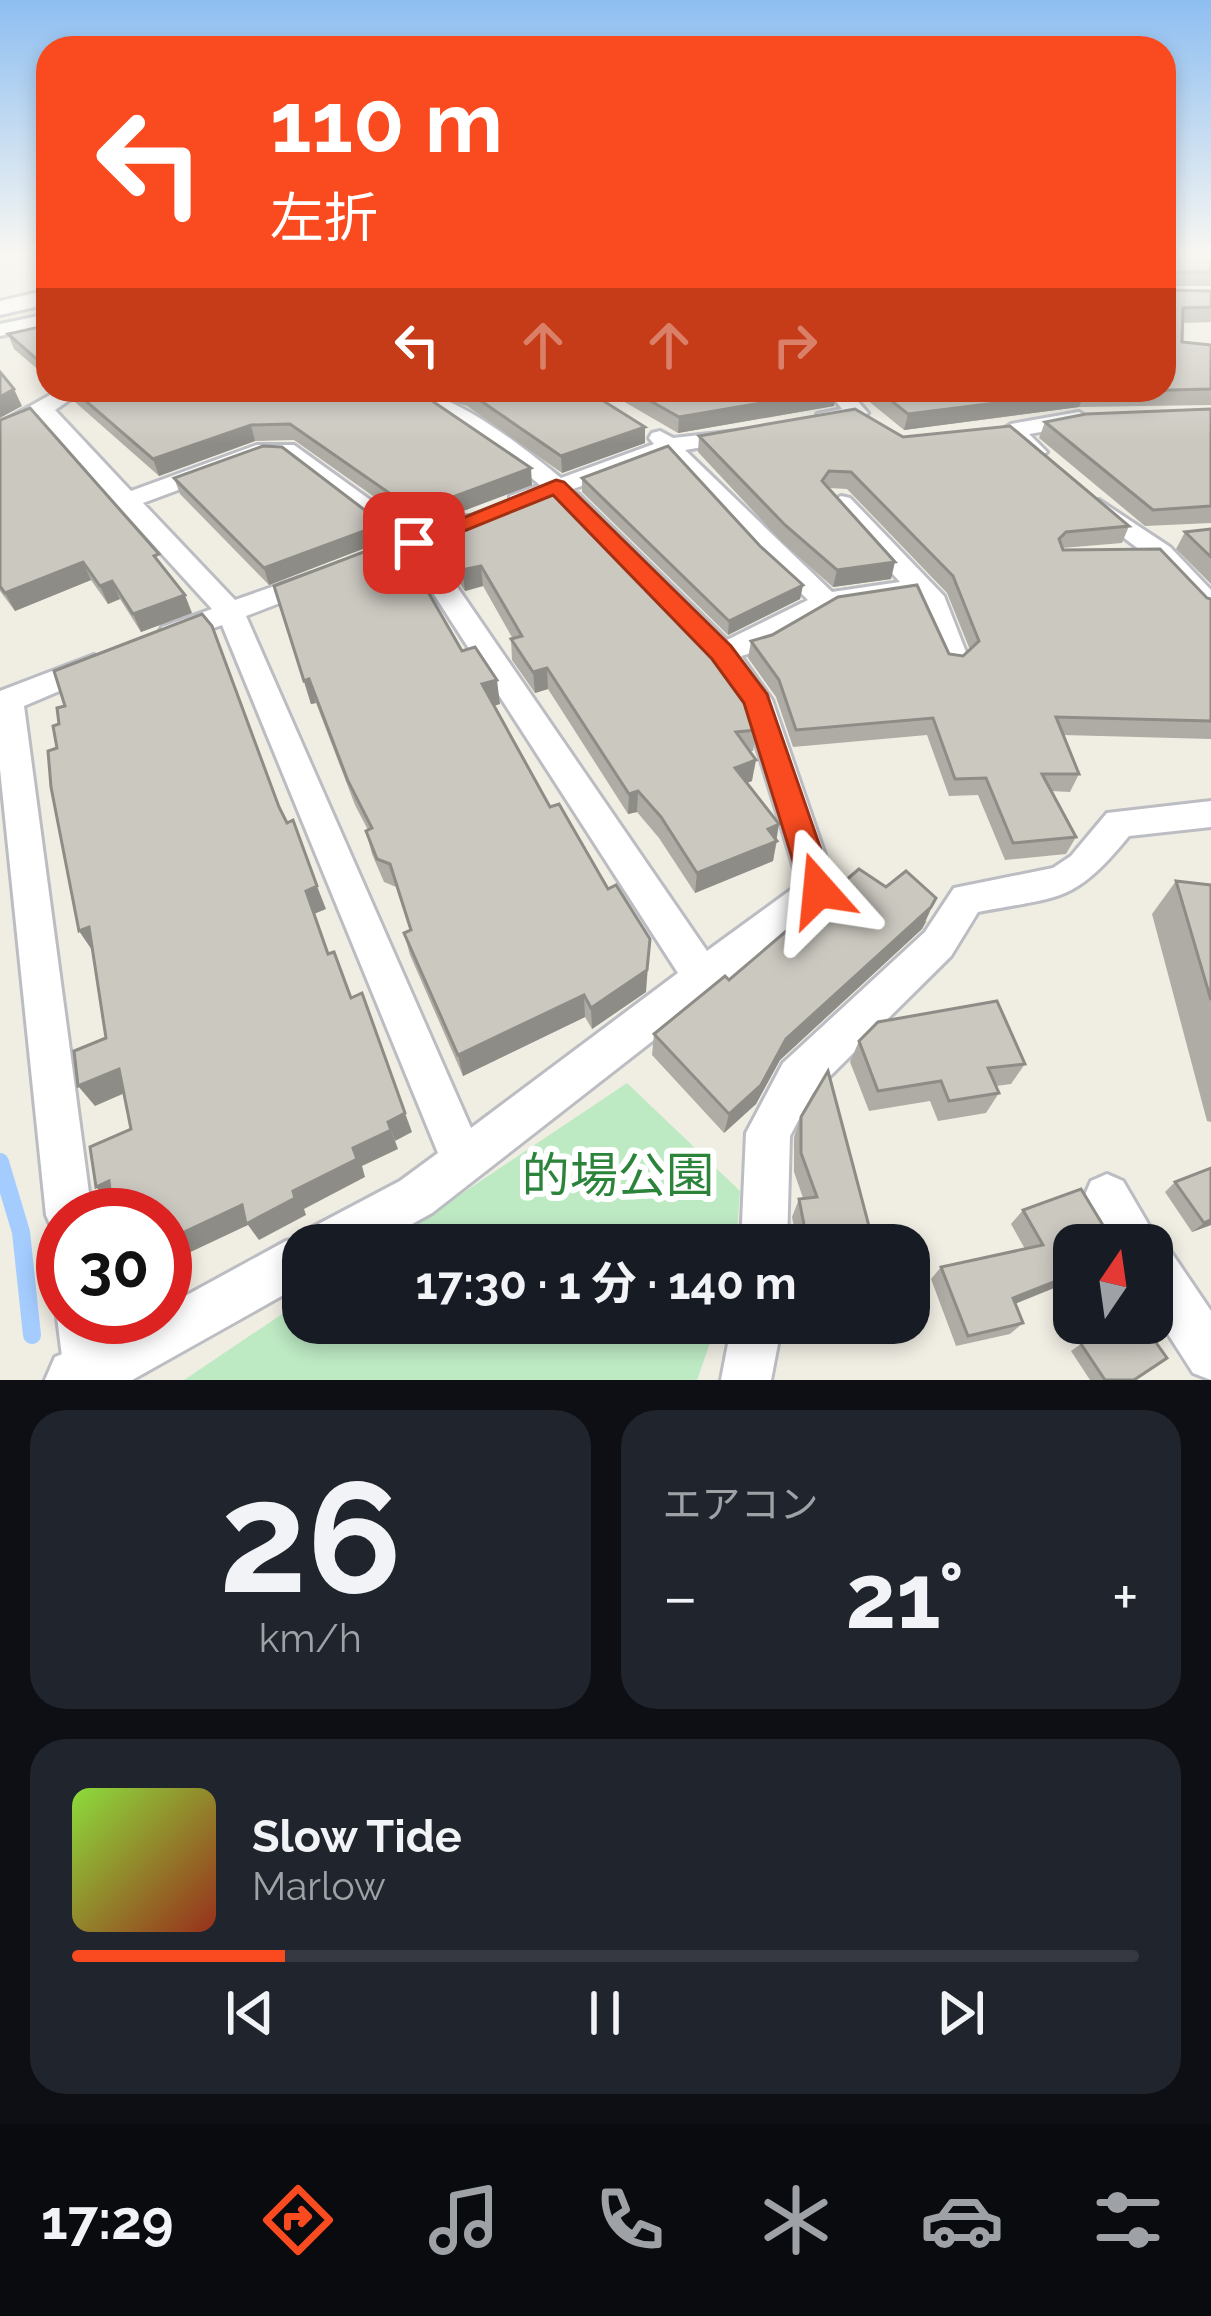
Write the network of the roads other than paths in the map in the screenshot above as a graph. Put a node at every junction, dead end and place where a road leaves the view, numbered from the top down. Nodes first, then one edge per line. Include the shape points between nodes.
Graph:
1 (36, 322) edge
2 (0, 330) edge
3 (36, 336) edge
4 (0, 344) edge
5 (52, 402) edge
6 (432, 402) edge
7 (848, 402) edge
8 (41, 408) junction
9 (1096, 418) edge
10 (636, 423) edge
11 (0, 432) edge
12 (673, 445) junction
13 (1053, 467) edge
14 (556, 486) junction
15 (1087, 496) edge
16 (835, 497) edge
17 (129, 500) junction
18 (414, 543) junction
19 (1158, 543) junction
20 (1115, 556) edge
21 (921, 587) junction
22 (826, 602) junction
23 (1211, 606) edge
24 (230, 612) junction
25 (722, 652) junction
26 (954, 661) edge
27 (4, 694) edge
28 (1211, 814) edge
29 (702, 977) junction
30 (463, 1160) junction
31 (66, 1188) edge
32 (1107, 1197) dead end
33 (366, 1224) edge
34 (765, 1224) edge
35 (1124, 1224) edge
36 (282, 1268) edge
37 (1173, 1298) edge
38 (753, 1344) edge
39 (1211, 1355) edge
40 (85, 1363) edge
41 (746, 1380) edge

1 - 2 street
3 - 4 street
5 - 8 street
6 - 14 street
7 - 12 street via 864,418
8 - 11 street
8 - 17 street
9 - 13 street via 1000,432
10 - 12 street
12 - 14 street
12 - 22 street
14 - 18 street
14 - 25 street
15 - 19 street
16 - 21 street
17 - 18 street via 266,450 294,452
17 - 24 street
18 - 24 street
18 - 29 street
19 - 20 street
19 - 23 street
21 - 22 street
21 - 26 street
22 - 25 street
24 - 27 street
24 - 30 street
25 - 29 street via 757,700 819,890
27 - 31 street
28 - 34 street via 1119,823 1062,881 967,899 938,944 798,1078 768,1133
29 - 30 street
30 - 33 street
32 - 35 street
36 - 40 street
37 - 39 street
38 - 41 street

